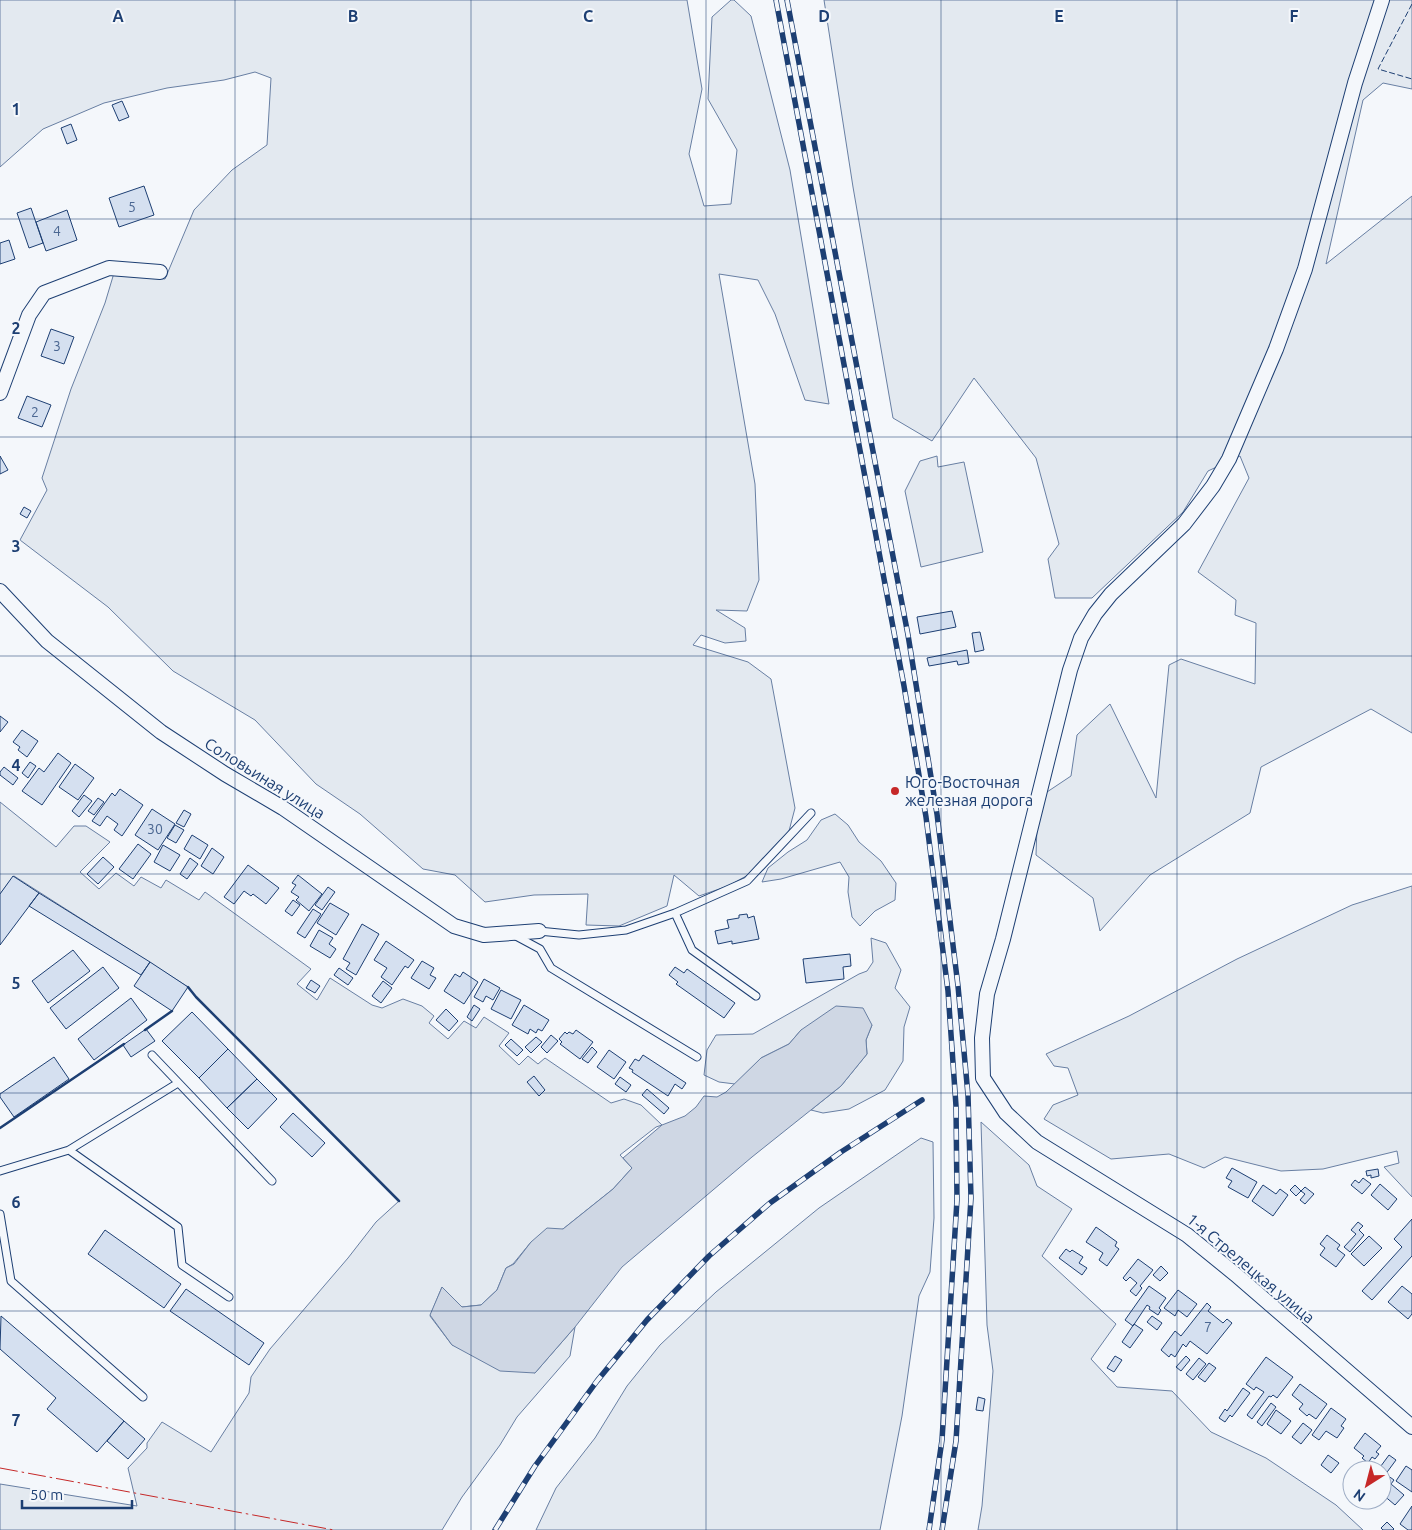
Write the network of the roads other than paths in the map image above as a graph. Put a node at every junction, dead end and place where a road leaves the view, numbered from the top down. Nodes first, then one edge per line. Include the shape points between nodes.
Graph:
1 (1382, 0) edge
2 (160, 272) dead end
3 (0, 393) edge
4 (0, 591) edge
5 (811, 813) dead end
6 (675, 913) junction
7 (539, 930) joint
8 (508, 932) junction
9 (756, 996) dead end
10 (152, 1055) dead end
11 (697, 1056) dead end
12 (178, 1083) junction
13 (68, 1150) junction
14 (0, 1171) edge
15 (272, 1181) dead end
16 (0, 1219) edge
17 (229, 1297) dead end
18 (143, 1397) dead end
19 (1412, 1427) edge

1 - 19 street, 1-я Стрелецкая улица via 1355,83 1305,268 1276,348 1229,459 1184,524 1111,594 1081,638 987,994 982,1038 983,1078 1006,1113 1037,1142 1187,1235
2 - 3 street via 109,268 44,293 29,315
4 - 8 street, Соловьиная улица via 47,641 161,732 283,808 454,926 484,935
5 - 6 lane via 748,880
6 - 7 lane via 626,930 579,935
6 - 9 lane via 692,950
7 - 8 street, Соловьиная улица
8 - 11 lane via 540,949 551,968
10 - 12 lane
12 - 13 lane
12 - 15 lane
13 - 14 lane
13 - 17 lane via 178,1227 182,1266
16 - 18 lane via 11,1282

